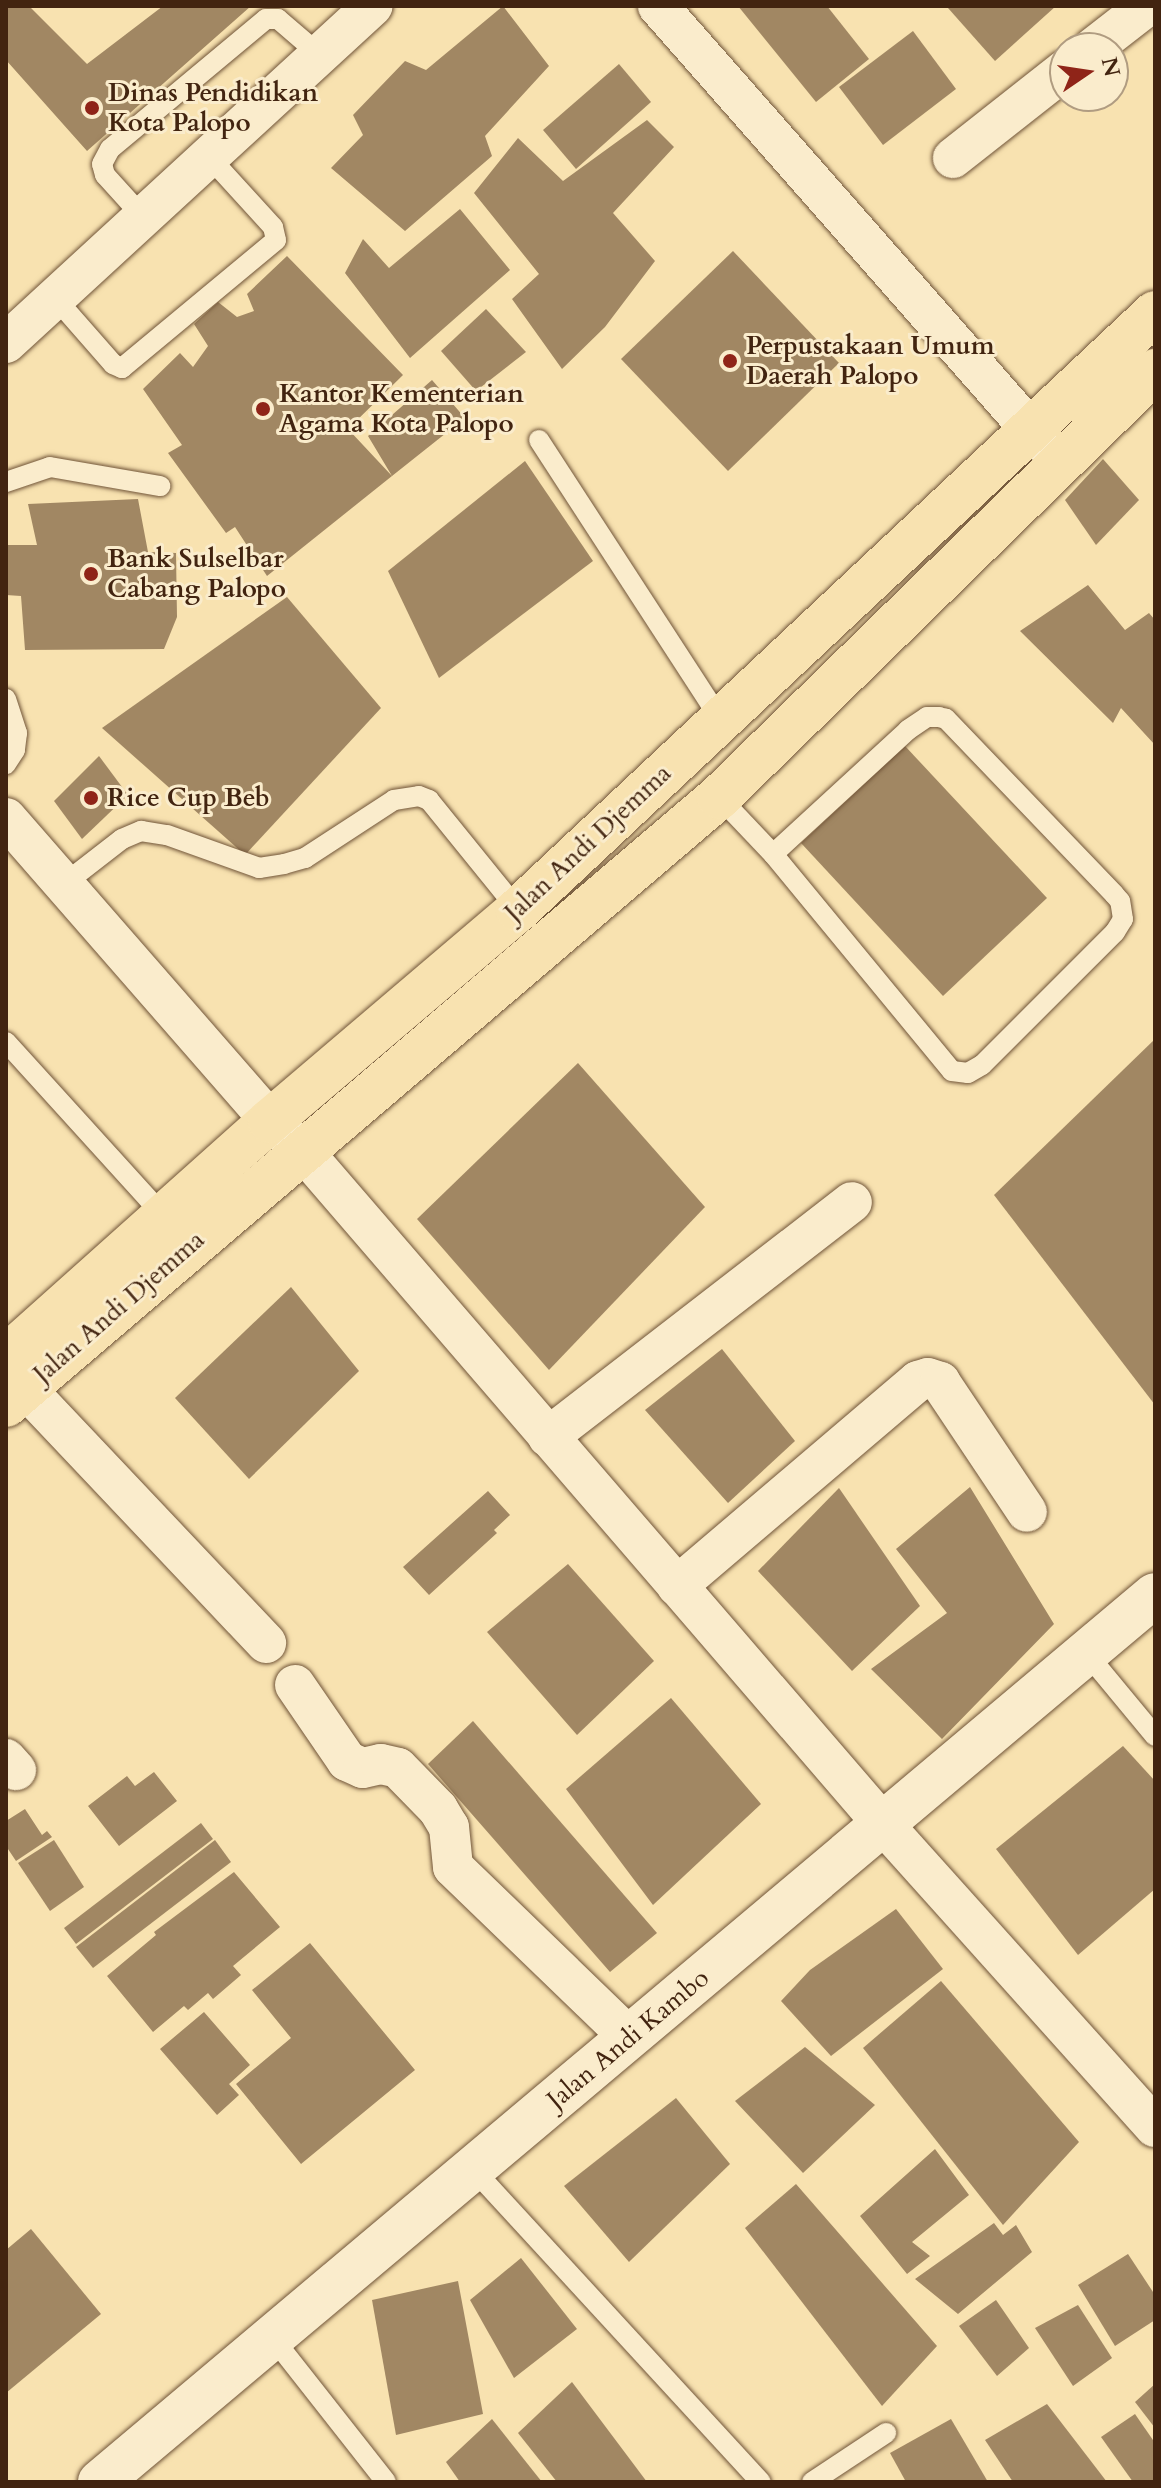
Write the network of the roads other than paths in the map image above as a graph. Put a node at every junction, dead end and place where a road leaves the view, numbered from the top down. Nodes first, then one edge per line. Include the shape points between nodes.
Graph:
1 (372, 6) edge
2 (658, 6) edge
3 (1147, 6) edge
4 (1114, 32) edge
5 (320, 55) junction
6 (1049, 83) edge
7 (209, 157) junction
8 (953, 158) dead end
9 (144, 218) junction
10 (57, 300) junction
11 (1155, 313) edge
12 (6, 343) edge
13 (1155, 371) edge
14 (1030, 429) junction
15 (539, 440) dead end
16 (1062, 460) junction
17 (6, 482) edge
18 (160, 486) dead end
19 (6, 699) edge
20 (720, 719) junction
21 (6, 764) edge
22 (719, 797) junction
23 (6, 818) edge
24 (773, 854) junction
25 (64, 884) junction
26 (518, 910) junction
27 (6, 1042) edge
28 (286, 1136) junction
29 (852, 1202) dead end
30 (164, 1216) junction
31 (12, 1383) edge
32 (548, 1437) junction
33 (1027, 1512) dead end
34 (677, 1586) junction
35 (1155, 1595) edge
36 (266, 1643) dead end
37 (1088, 1655) junction
38 (295, 1685) dead end
39 (1155, 1736) edge
40 (883, 1824) junction
41 (630, 2038) junction
42 (1155, 2127) edge
43 (473, 2169) junction
44 (272, 2337) junction
45 (886, 2433) dead end
46 (123, 2475) edge
47 (386, 2482) edge
48 (761, 2482) edge
49 (812, 2482) edge

1 - 5 street
2 - 14 street
3 - 4 street
5 - 7 street
5 - 9 lane via 278,19 266,19 110,149 102,164 105,175
6 - 8 street
7 - 9 street
7 - 10 lane via 273,227 276,240 122,368
9 - 10 street
10 - 12 street
11 - 14 highway, Jalan Andi Djemma
13 - 16 highway, Jalan Andi Djemma
14 - 16 street
14 - 20 highway, Jalan Andi Djemma
15 - 20 lane
16 - 22 highway, Jalan Andi Djemma
17 - 18 lane via 50,467
19 - 21 lane via 17,733
20 - 26 highway, Jalan Andi Djemma
22 - 24 lane
22 - 28 highway, Jalan Andi Djemma
23 - 25 street
24 - 24 lane via 937,1056 960,1073 982,1065 1123,919 1114,894 939,717 931,716 908,730
25 - 26 lane via 122,839 141,831 259,868 284,864 305,858 409,795 429,800
25 - 28 street
26 - 28 highway, Jalan Andi Djemma
27 - 30 lane
28 - 30 highway, Jalan Andi Djemma
28 - 31 highway, Jalan Andi Djemma
28 - 32 street
29 - 32 street
30 - 31 highway, Jalan Andi Djemma
31 - 36 street
32 - 34 street
33 - 34 street via 940,1382 924,1379
34 - 40 street
35 - 37 street, Jalan Andi Kambo
37 - 39 lane
37 - 40 street, Jalan Andi Kambo
38 - 41 street via 347,1761 363,1768 398,1768 438,1809 449,1827 453,1867
40 - 41 street, Jalan Andi Kambo
40 - 42 street
41 - 43 street, Jalan Andi Kambo
43 - 44 street, Jalan Andi Kambo
43 - 48 lane
44 - 46 street, Jalan Andi Kambo
44 - 47 lane
45 - 49 lane

